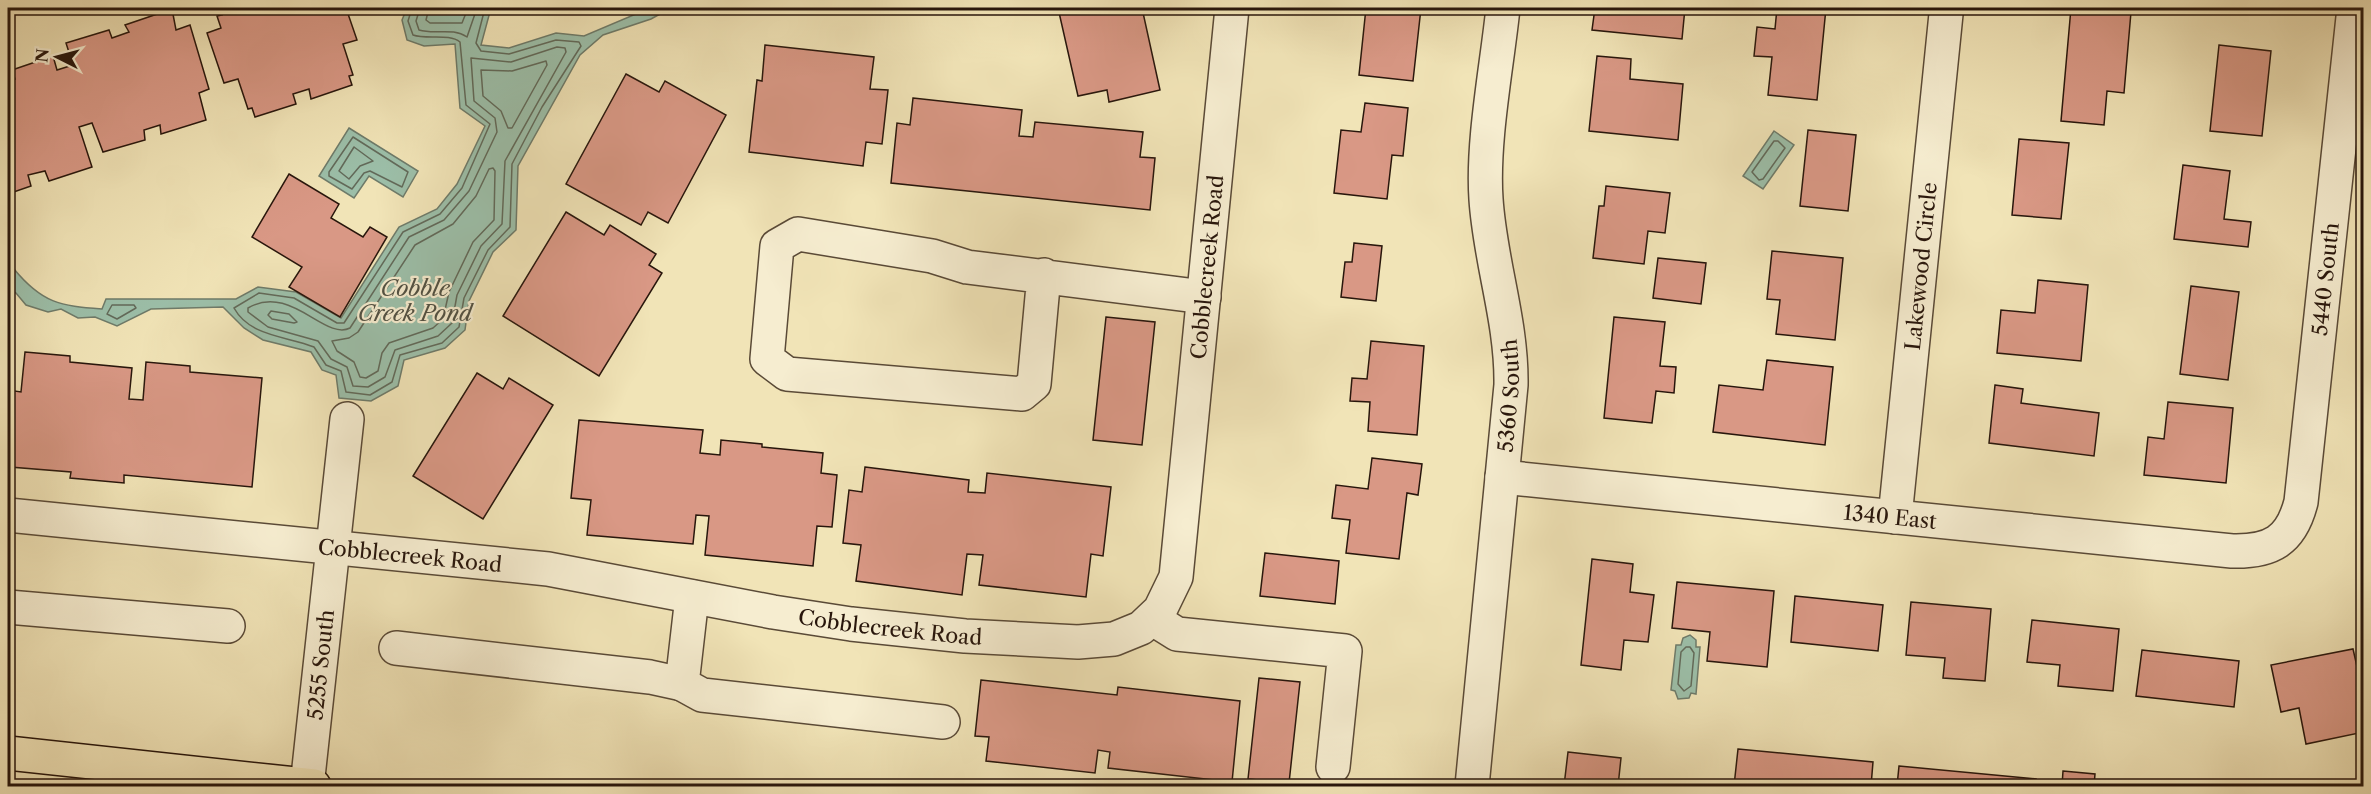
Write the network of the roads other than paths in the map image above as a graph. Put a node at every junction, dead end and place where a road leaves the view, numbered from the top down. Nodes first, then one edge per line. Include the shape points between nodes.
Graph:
1 (1232, 8) edge
2 (1503, 8) edge
3 (2354, 8) edge
4 (1946, 14) dead end
5 (1044, 275) junction
6 (1204, 297) junction
7 (347, 419) dead end
8 (1502, 477) junction
9 (8, 515) edge
10 (1895, 517) junction
11 (2277, 544) joint
12 (332, 546) junction
13 (692, 597) junction
14 (8, 607) edge
15 (1153, 619) junction
16 (228, 626) dead end
17 (396, 648) dead end
18 (682, 684) junction
19 (943, 722) dead end
20 (8, 753) edge
21 (1334, 767) dead end
22 (311, 786) edge
23 (1472, 786) edge

1 - 6 street, Cobblecreek Road
2 - 8 street, 5360 South via 1486,177 1488,219 1511,343
3 - 11 street, 5440 South via 2301,502 2297,518
4 - 10 street, Lakewood Circle
5 - 5 street via 967,267 932,256 798,234 777,246 767,359 787,374 1022,393 1034,384
5 - 6 street
6 - 15 street, Cobblecreek Road via 1176,577 1167,600
7 - 12 street, 5255 South
8 - 10 street, 1340 East
8 - 23 street, 5360 South
9 - 12 street, Cobblecreek Road
10 - 11 street, 1340 East via 2232,551
12 - 13 street, Cobblecreek Road via 548,568
12 - 22 street, 5255 South
13 - 15 street, Cobblecreek Road via 851,624 1078,642 1129,635
13 - 18 street
14 - 16 street
15 - 21 street via 1177,634 1345,651
17 - 18 street
18 - 19 street via 702,695
20 - 22 main road

